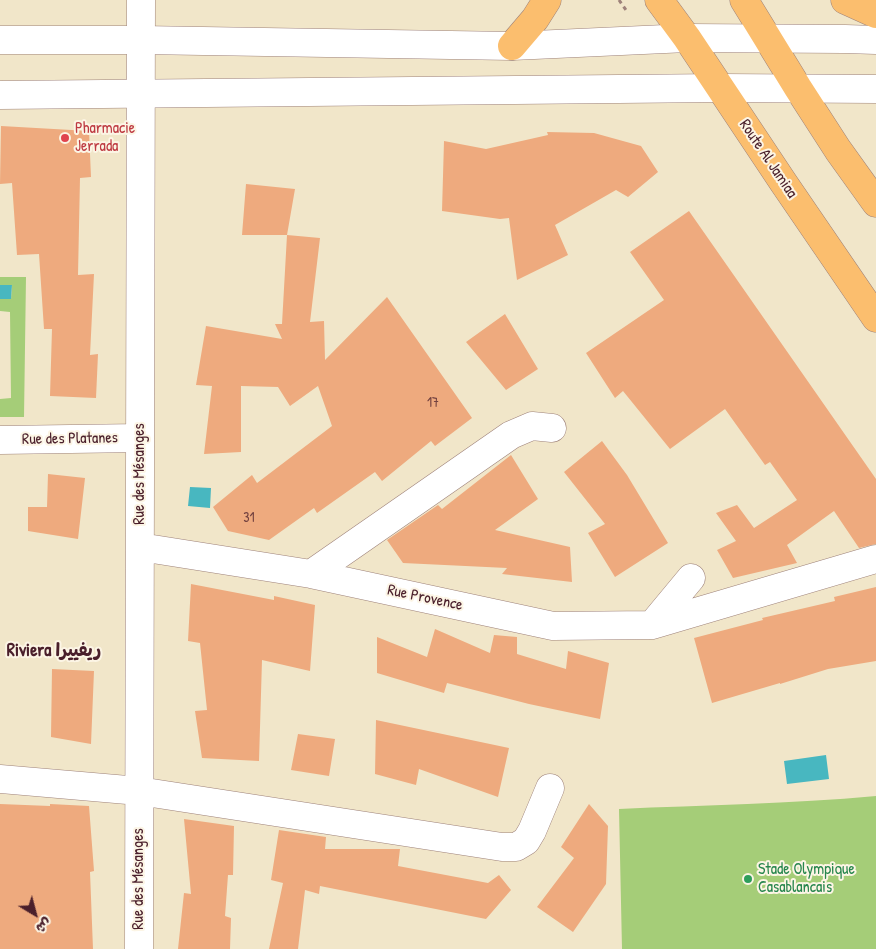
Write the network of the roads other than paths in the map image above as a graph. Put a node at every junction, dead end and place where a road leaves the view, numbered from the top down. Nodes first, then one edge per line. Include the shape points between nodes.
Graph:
1 (141, 0) edge
2 (547, 0) edge
3 (659, 0) edge
4 (744, 0) edge
5 (845, 0) edge
6 (876, 14) edge
7 (687, 38) junction
8 (768, 38) junction
9 (0, 40) edge
10 (141, 40) junction
11 (876, 40) edge
12 (512, 46) junction
13 (721, 88) junction
14 (798, 88) junction
15 (876, 89) edge
16 (140, 94) junction
17 (0, 95) edge
18 (876, 203) edge
19 (876, 318) edge
20 (552, 428) dead end
21 (140, 438) junction
22 (0, 440) edge
23 (140, 547) junction
24 (876, 559) edge
25 (311, 574) junction
26 (691, 578) dead end
27 (652, 624) junction
28 (0, 779) edge
29 (550, 788) dead end
30 (139, 791) junction
31 (138, 949) edge

1 - 10 street, Rue des Mésanges
2 - 12 main road
3 - 7 main road, Route Al Jamiaa
4 - 8 main road
5 - 6 main road
7 - 8 street
7 - 12 street
7 - 13 main road, Route Al Jamiaa
8 - 11 street
8 - 14 main road
9 - 10 street
10 - 12 street
10 - 16 street, Rue des Mésanges
13 - 14 street
13 - 16 street
13 - 19 main road, Route Al Jamiaa
14 - 15 street
14 - 18 main road
16 - 17 street
16 - 21 street, Rue des Mésanges
20 - 25 street via 532,426 511,435
21 - 22 street, Rue des Platanes
21 - 23 street, Rue des Mésanges
23 - 25 street, Rue Provence
23 - 30 street, Rue des Mésanges
24 - 27 street, Rue Provence
25 - 27 street, Rue Provence via 552,626
26 - 27 street
28 - 30 street
29 - 30 street via 532,831 526,841 516,847
30 - 31 street, Rue des Mésanges

